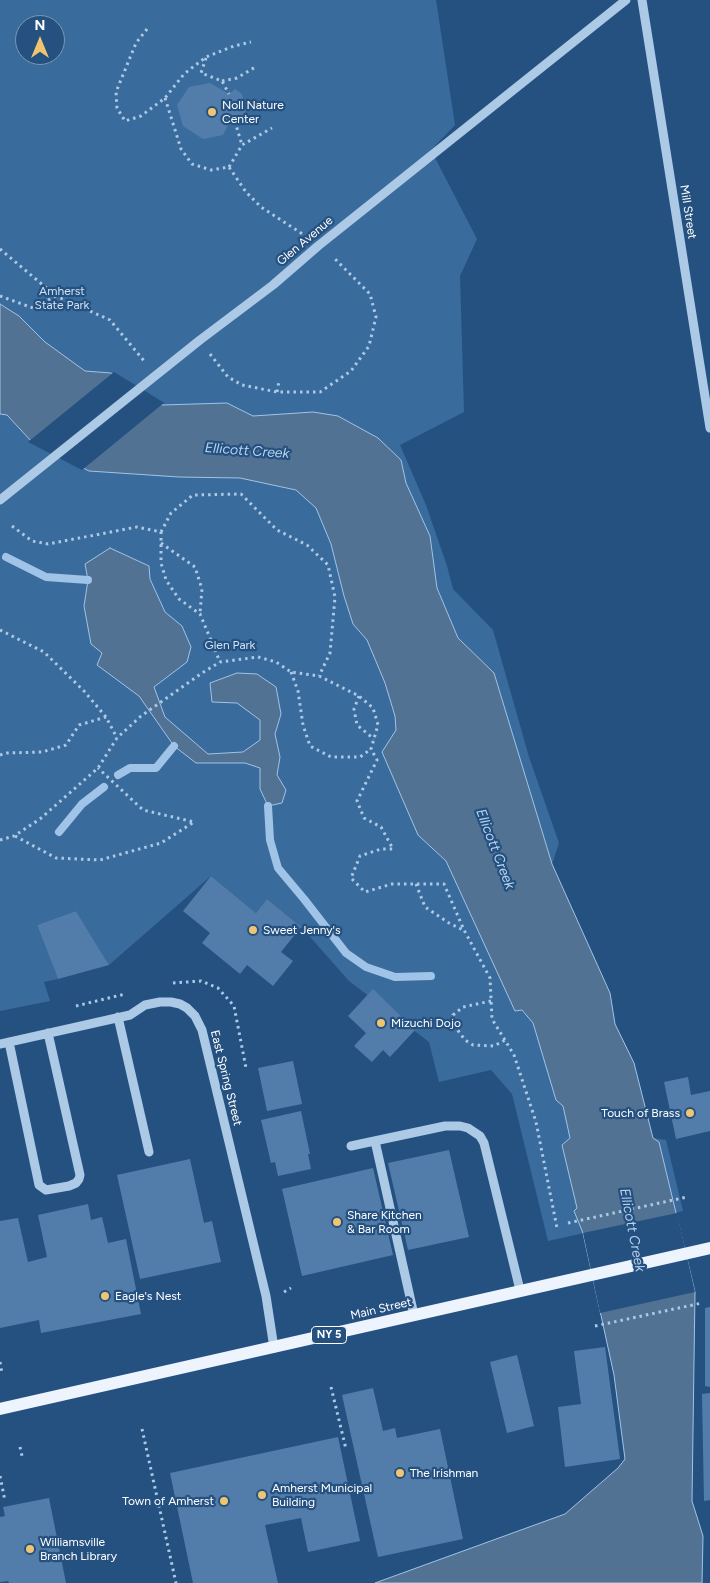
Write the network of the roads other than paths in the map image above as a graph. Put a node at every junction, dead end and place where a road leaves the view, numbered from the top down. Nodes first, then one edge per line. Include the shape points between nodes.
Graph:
1 (626, 0) edge
2 (642, 0) edge
3 (710, 428) edge
4 (0, 500) edge
5 (118, 1017) junction
6 (48, 1033) junction
7 (5, 1043) edge
8 (375, 1141) junction
9 (352, 1146) dead end
10 (149, 1152) dead end
11 (710, 1248) edge
12 (520, 1290) junction
13 (414, 1315) junction
14 (274, 1348) junction
15 (0, 1409) edge

1 - 4 street, Glen Avenue
2 - 3 street, Mill Street
5 - 6 street, East Spring Street
5 - 10 street
5 - 14 street, East Spring Street via 145,1005 171,1002 187,1008 202,1030 266,1296
6 - 7 street, East Spring Street
6 - 7 street via 80,1175 76,1183 69,1186 46,1190 39,1185
8 - 9 street
8 - 12 street via 445,1126 468,1128 480,1136
8 - 13 street
11 - 12 main road, Main Street / NY 5
12 - 13 main road, Main Street / NY 5
13 - 14 main road, Main Street / NY 5
14 - 15 main road, Main Street / NY 5

